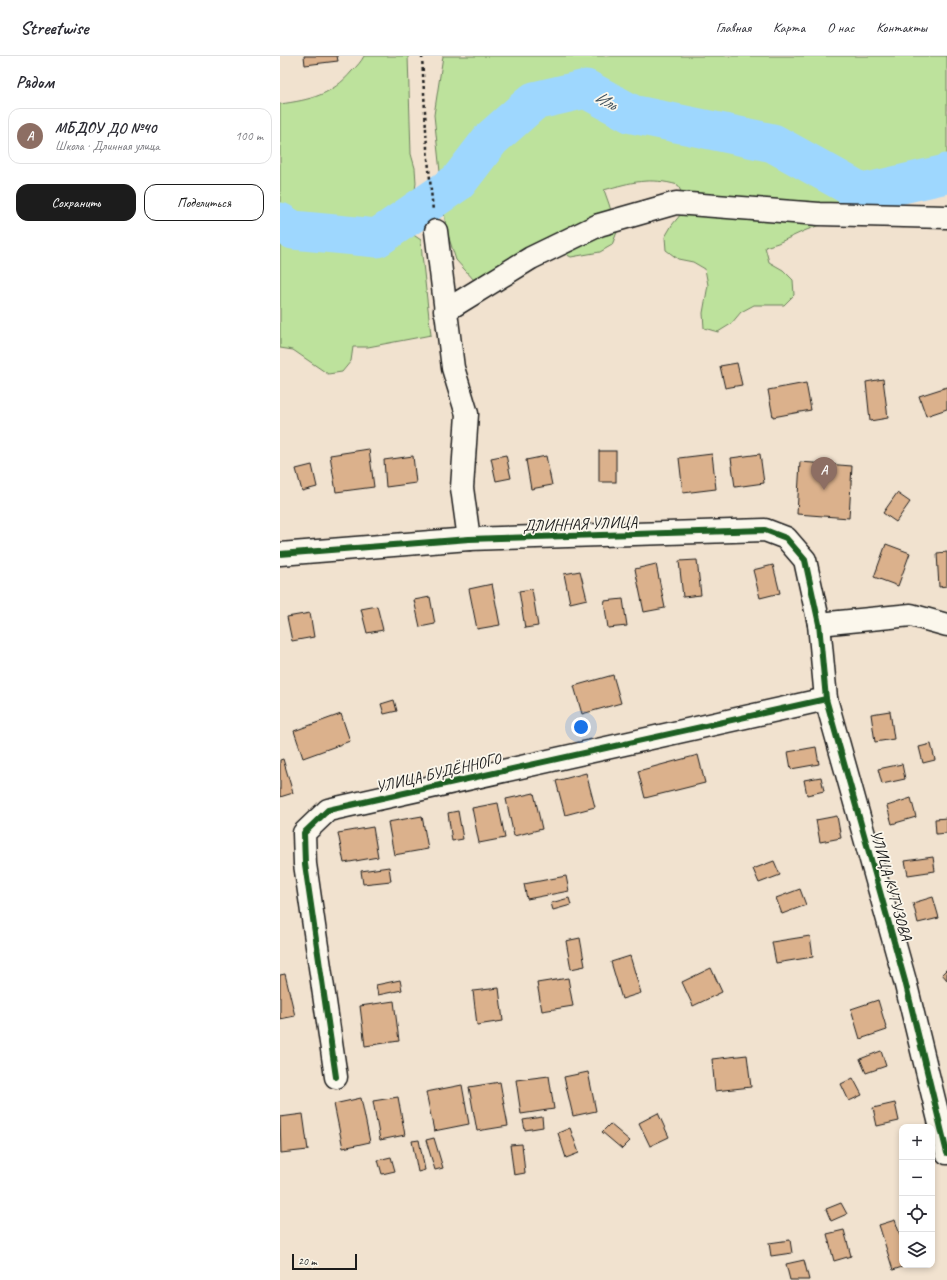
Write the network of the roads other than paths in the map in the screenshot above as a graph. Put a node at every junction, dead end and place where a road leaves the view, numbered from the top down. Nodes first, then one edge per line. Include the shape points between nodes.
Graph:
1 (947, 217) edge
2 (436, 231) road end
3 (445, 311) junction
4 (468, 539) junction
5 (280, 554) edge
6 (819, 624) junction
7 (947, 626) edge
8 (826, 699) junction
9 (336, 1077) dead end
10 (947, 1153) edge

1 - 3 street via 819,214 676,203 599,225 531,258
2 - 3 street
3 - 4 street via 453,368 467,414 462,488
4 - 5 street, ДЛИННАЯ УЛИЦА
4 - 6 street, ДЛИННАЯ УЛИЦА via 765,530 786,538 805,560
6 - 7 street via 911,615
6 - 8 street, УЛИЦА КУТУЗОВА
8 - 9 street, УЛИЦА БУДЁННОГО via 328,810 304,832 305,864
8 - 10 street, УЛИЦА КУТУЗОВА via 905,981

